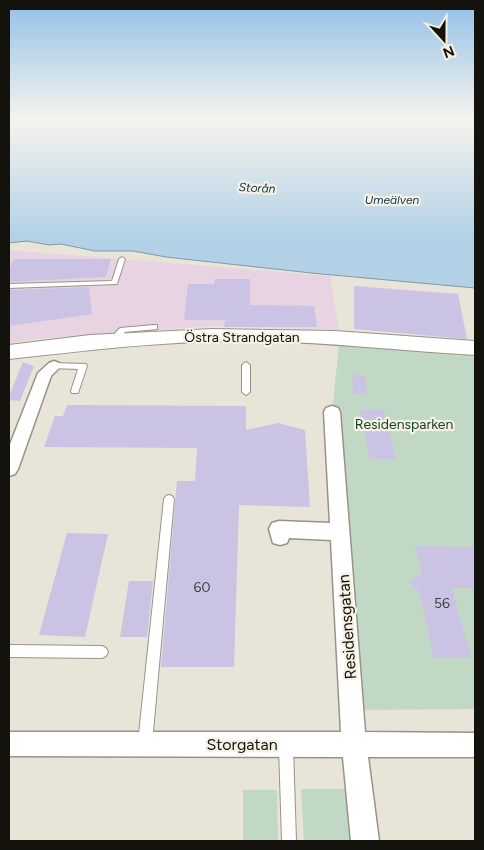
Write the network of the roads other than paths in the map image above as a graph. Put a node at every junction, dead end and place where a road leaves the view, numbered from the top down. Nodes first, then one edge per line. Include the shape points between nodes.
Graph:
1 (122, 258) dead end
2 (9, 286) edge
3 (154, 327) dead end
4 (118, 340) junction
5 (475, 348) edge
6 (9, 352) edge
7 (246, 365) dead end
8 (54, 366) joint
9 (75, 391) dead end
10 (246, 392) dead end
11 (332, 412) dead end
12 (9, 469) edge
13 (169, 498) dead end
14 (340, 532) junction
15 (280, 537) dead end
16 (9, 651) edge
17 (102, 652) dead end
18 (9, 744) edge
19 (145, 744) junction
20 (286, 744) junction
21 (354, 744) junction
22 (475, 745) edge
23 (289, 841) edge
24 (365, 841) edge

1 - 2 lane via 115,283
3 - 4 lane via 123,330
4 - 5 street, Östra Strandgatan via 249,335 333,337
4 - 6 street, Östra Strandgatan
7 - 10 lane
8 - 9 lane via 83,366
8 - 12 street via 45,373
11 - 14 street, Residensgatan
13 - 19 lane
14 - 15 street via 279,529
14 - 21 street, Residensgatan
16 - 17 lane
18 - 19 street, Storgatan
19 - 20 street, Storgatan
20 - 21 street, Storgatan
20 - 23 lane
21 - 22 street, Storgatan
21 - 24 street, Residensgatan

